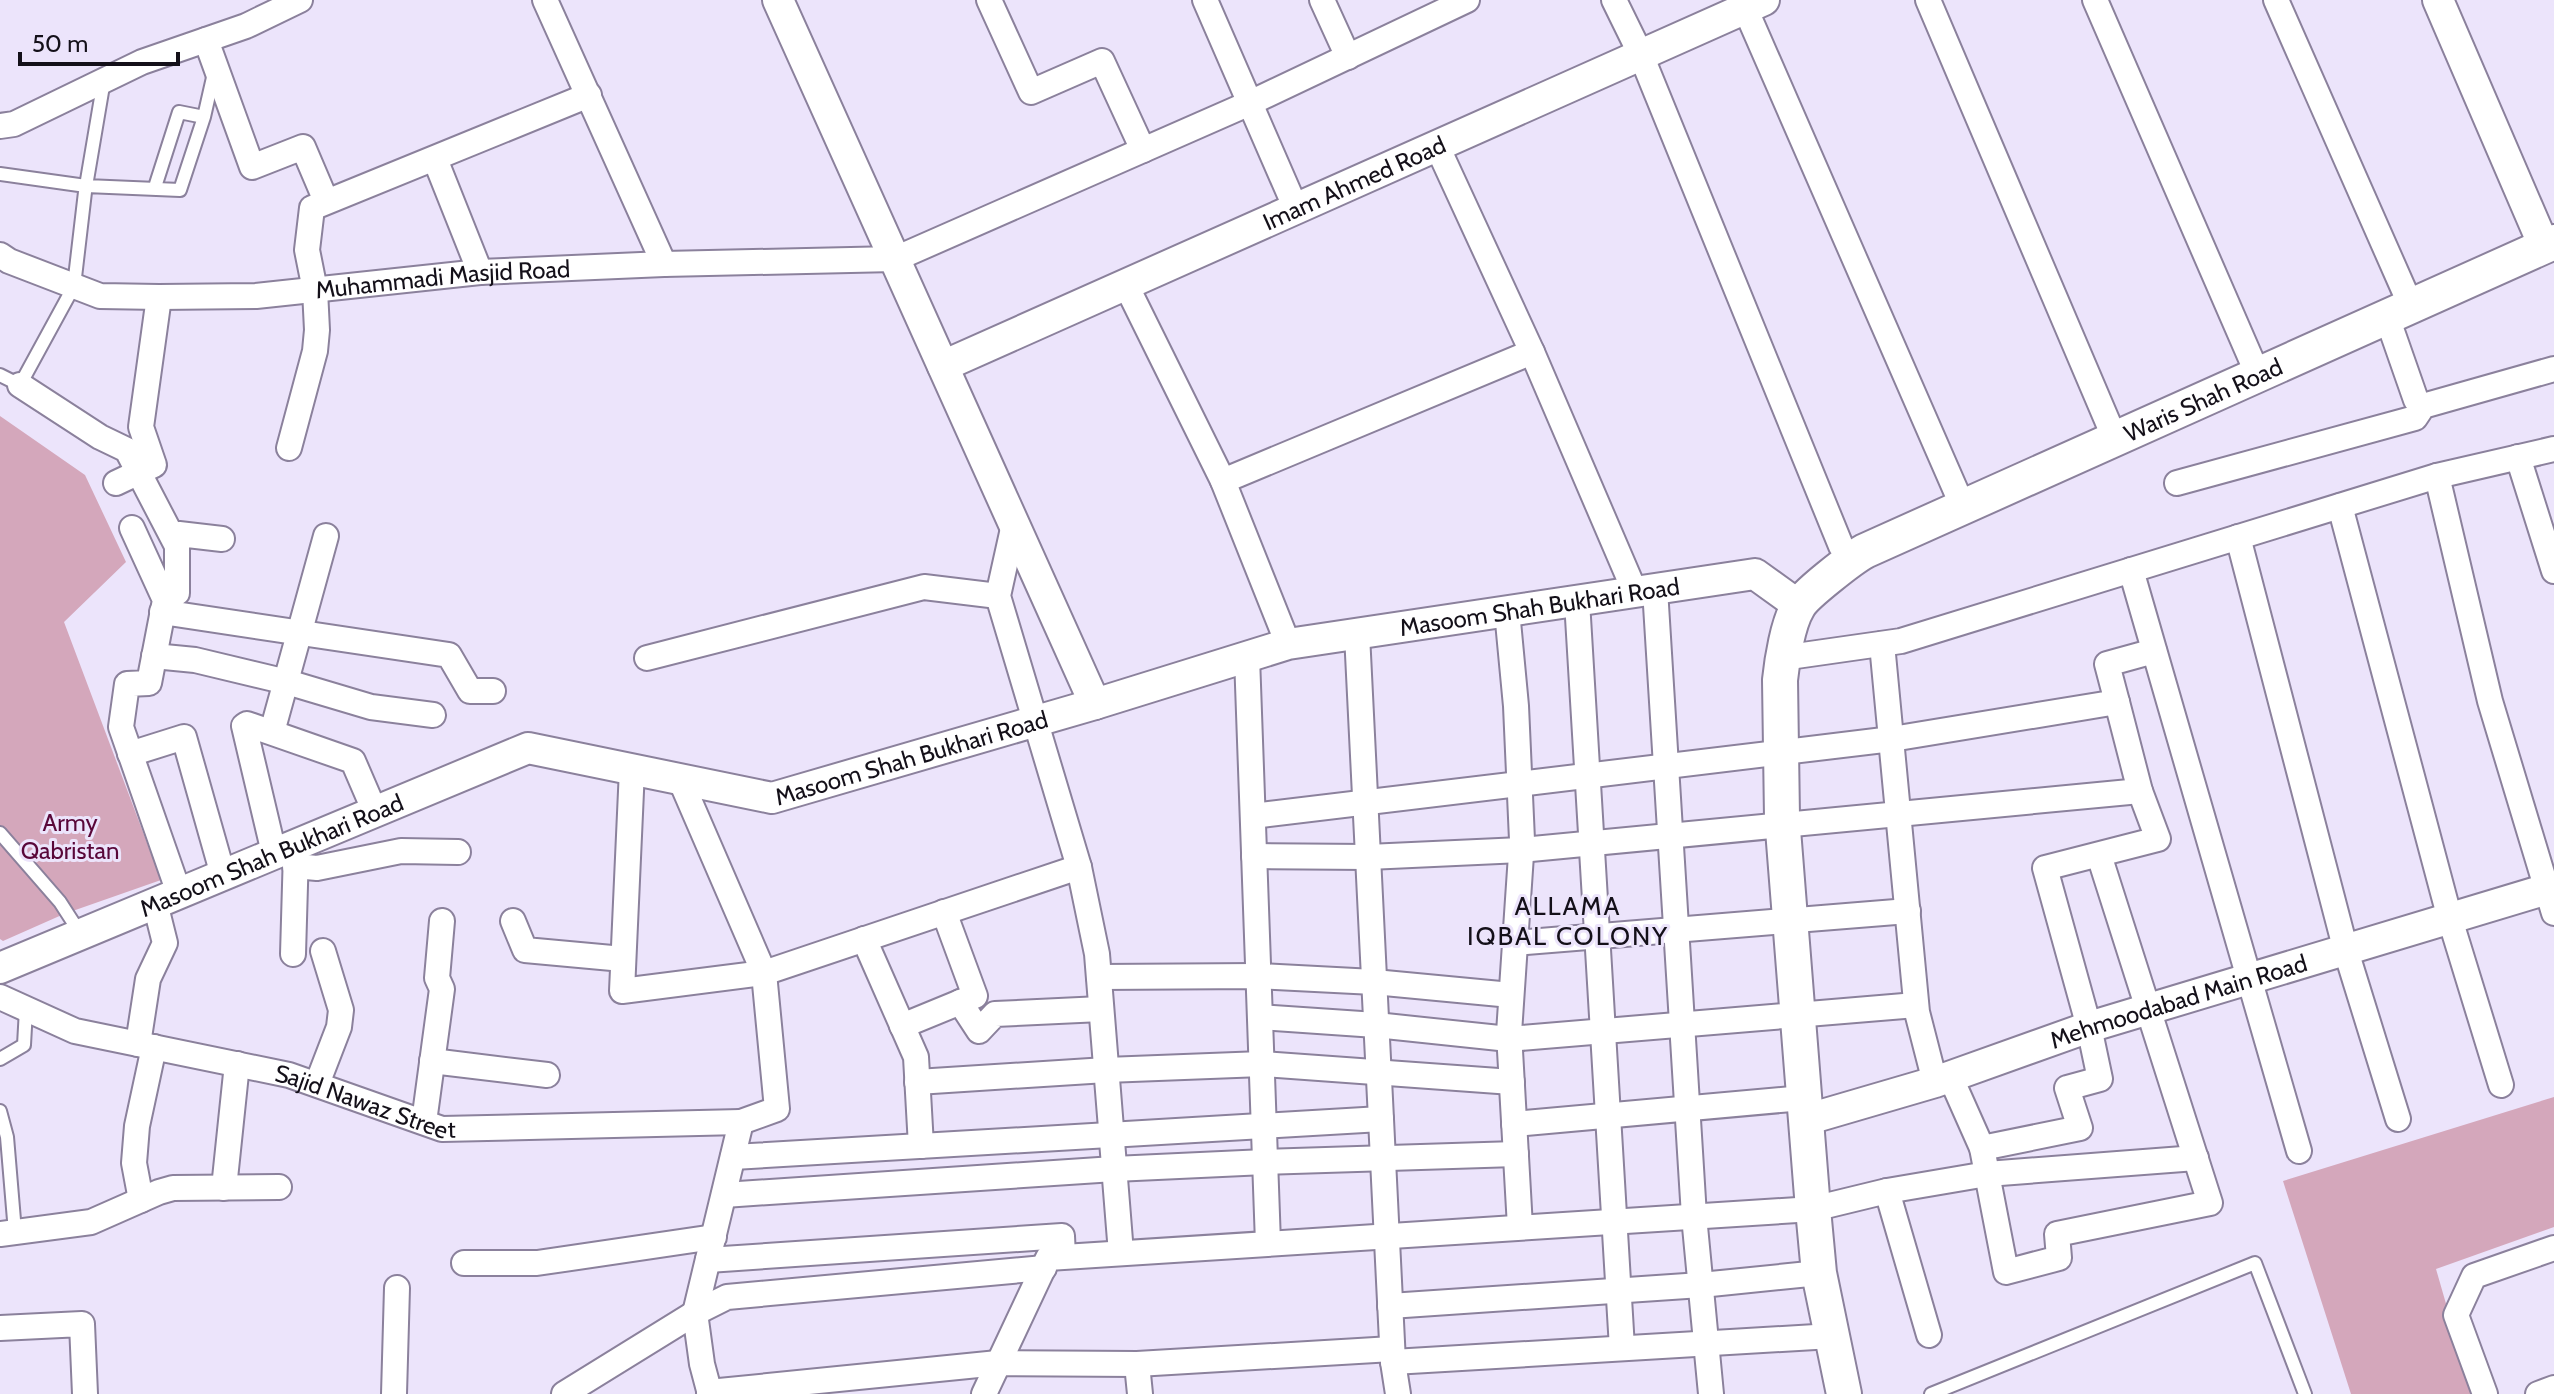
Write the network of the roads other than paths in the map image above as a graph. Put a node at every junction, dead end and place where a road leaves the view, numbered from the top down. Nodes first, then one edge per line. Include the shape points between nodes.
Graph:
1 (300, 0) edge
2 (545, 0) edge
3 (778, 0) edge
4 (989, 0) edge
5 (1205, 0) edge
6 (1322, 0) edge
7 (1467, 0) edge
8 (1614, 0) edge
9 (1928, 0) edge
10 (2095, 0) edge
11 (2276, 0) edge
12 (2438, 0) edge
13 (1754, 4) edge
14 (206, 40) junction
15 (1641, 55) junction
16 (1348, 57) junction
17 (215, 66) junction
18 (104, 80) junction
19 (589, 95) junction
20 (1250, 103) junction
21 (204, 117) junction
22 (0, 126) edge
23 (1437, 146) junction
24 (1143, 150) junction
25 (435, 159) junction
26 (0, 174) edge
27 (86, 186) junction
28 (155, 187) junction
29 (326, 201) junction
30 (1296, 209) junction
31 (2549, 244) edge
32 (0, 255) edge
33 (895, 259) junction
34 (664, 264) junction
35 (480, 272) junction
36 (1126, 285) junction
37 (74, 286) junction
38 (315, 290) junction
39 (159, 297) junction
40 (2399, 311) junction
41 (1532, 352) junction
42 (943, 366) junction
43 (2554, 369) edge
44 (2258, 375) junction
45 (10, 380) edge
46 (2423, 406) junction
47 (2115, 439) junction
48 (289, 448) dead end
49 (2554, 449) edge
50 (2518, 457) junction
51 (139, 472) junction
52 (2437, 476) junction
53 (1223, 481) junction
54 (116, 483) dead end
55 (2177, 483) dead end
56 (2340, 506) junction
57 (1963, 507) junction
58 (1014, 524) junction
59 (132, 528) dead end
60 (326, 536) dead end
61 (2238, 537) junction
62 (222, 539) dead end
63 (177, 546) junction
64 (1851, 559) junction
65 (2131, 570) junction
66 (2554, 571) edge
67 (1645, 590) junction
68 (998, 596) junction
69 (1577, 601) junction
70 (1798, 605) junction
71 (164, 606) junction
72 (1507, 611) junction
73 (301, 633) junction
74 (1357, 634) junction
75 (1288, 644) junction
76 (1882, 644) junction
77 (2154, 651) junction
78 (154, 656) junction
79 (1247, 657) junction
80 (647, 658) dead end
81 (1782, 658) junction
82 (287, 682) junction
83 (493, 691) dead end
84 (2117, 702) junction
85 (1095, 704) junction
86 (433, 715) dead end
87 (1036, 721) junction
88 (272, 732) junction
89 (1892, 739) junction
90 (1781, 753) junction
91 (130, 754) junction
92 (1667, 768) junction
93 (632, 769) junction
94 (1587, 777) junction
95 (680, 779) junction
96 (1518, 785) junction
97 (2140, 791) junction
98 (1365, 803) junction
99 (375, 812) junction
100 (1899, 815) junction
101 (1253, 816) junction
102 (1783, 826) junction
103 (0, 833) edge
104 (1671, 835) junction
105 (1591, 842) junction
106 (1521, 850) junction
107 (458, 852) dead end
108 (288, 855) junction
109 (2099, 855) junction
110 (1254, 856) junction
111 (1368, 857) junction
112 (1079, 867) junction
113 (223, 875) junction
114 (2551, 897) edge
115 (167, 898) junction
116 (1908, 911) junction
117 (944, 912) junction
118 (2450, 919) junction
119 (442, 921) dead end
120 (513, 921) dead end
121 (1790, 921) junction
122 (1677, 930) junction
123 (80, 935) junction
124 (1596, 936) junction
125 (864, 939) junction
126 (1514, 943) junction
127 (323, 951) dead end
128 (2346, 951) junction
129 (293, 954) dead end
130 (623, 959) junction
131 (0, 968) edge
132 (764, 973) junction
133 (1258, 976) junction
134 (1099, 977) junction
135 (2248, 980) junction
136 (1374, 982) junction
137 (1511, 995) junction
138 (0, 997) edge
139 (960, 1002) junction
140 (1916, 1005) junction
141 (26, 1009) junction
142 (1101, 1009) junction
143 (2147, 1010) junction
144 (1797, 1016) junction
145 (1260, 1017) junction
146 (1376, 1025) junction
147 (1682, 1025) junction
148 (902, 1026) junction
149 (2089, 1027) junction
150 (1602, 1031) junction
151 (1509, 1039) junction
152 (146, 1046) junction
153 (0, 1059) edge
154 (432, 1061) junction
155 (237, 1064) junction
156 (1262, 1064) junction
157 (1106, 1070) junction
158 (1378, 1072) junction
159 (547, 1075) dead end
160 (1942, 1079) junction
161 (917, 1082) junction
162 (1512, 1082) junction
163 (317, 1084) junction
164 (2501, 1085) dead end
165 (1688, 1108) junction
166 (1804, 1109) junction
167 (0, 1111) edge
168 (1607, 1116) junction
169 (1381, 1119) junction
170 (2398, 1119) dead end
171 (424, 1122) junction
172 (741, 1122) junction
173 (1514, 1124) junction
174 (1264, 1125) junction
175 (1111, 1135) junction
176 (921, 1146) junction
177 (1982, 1148) junction
178 (2299, 1151) dead end
179 (1516, 1154) junction
180 (733, 1157) junction
181 (2196, 1158) junction
182 (1383, 1159) junction
183 (1265, 1162) junction
184 (1114, 1169) junction
185 (1987, 1174) junction
186 (279, 1187) dead end
187 (224, 1188) junction
188 (1887, 1191) junction
189 (724, 1195) junction
190 (141, 1200) junction
191 (1813, 1209) junction
192 (1694, 1216) junction
193 (1613, 1222) junction
194 (1520, 1227) junction
195 (7, 1233) edge
196 (1386, 1236) junction
197 (1268, 1243) junction
198 (711, 1248) junction
199 (2554, 1248) edge
200 (1121, 1253) junction
201 (1053, 1262) junction
202 (464, 1263) dead end
203 (1819, 1273) junction
204 (1701, 1285) junction
205 (397, 1288) dead end
206 (1618, 1291) junction
207 (1390, 1306) junction
208 (695, 1313) junction
209 (0, 1328) edge
210 (1929, 1335) dead end
211 (1832, 1336) junction
212 (1706, 1343) junction
213 (1622, 1348) junction
214 (1393, 1355) junction
215 (998, 1363) junction
216 (1137, 1364) junction
217 (2554, 1388) edge
218 (710, 1393) edge
219 (85, 1394) edge
220 (394, 1394) edge
221 (564, 1394) edge
222 (984, 1394) edge
223 (1140, 1394) edge
224 (1398, 1394) edge
225 (1711, 1394) edge
226 (1844, 1394) edge
227 (1931, 1394) edge
228 (2305, 1394) edge
229 (2485, 1394) edge
230 (2538, 1394) edge

1 - 14 street
2 - 19 street
3 - 33 street
4 - 24 street via 1031,92 1102,61
5 - 20 street
6 - 16 street
7 - 16 street
8 - 15 street
9 - 47 street
10 - 44 street
11 - 40 street
12 - 31 street
13 - 15 street, Imam Ahmed Road
13 - 57 street
14 - 17 street
14 - 18 street
15 - 23 street, Imam Ahmed Road
15 - 64 street via 1841,546
16 - 20 street
17 - 21 lane
17 - 29 street via 252,167 303,147
18 - 22 street
18 - 27 lane
19 - 25 street
19 - 34 street
20 - 24 street
20 - 30 street
21 - 28 lane via 180,190
21 - 28 lane via 179,112
23 - 30 street, Imam Ahmed Road
23 - 41 street
24 - 33 street
25 - 29 street
25 - 35 street
26 - 27 lane
27 - 28 lane
27 - 37 lane
29 - 38 street via 312,208 307,250
30 - 36 street, Imam Ahmed Road
31 - 40 main road, Waris Shah Road
32 - 37 street, Muhammadi Masjid Road
33 - 34 street, Muhammadi Masjid Road
33 - 42 street
34 - 35 street, Muhammadi Masjid Road
35 - 38 street, Muhammadi Masjid Road
36 - 42 street, Imam Ahmed Road
36 - 53 street
37 - 39 street, Muhammadi Masjid Road via 100,296
37 - 45 lane
38 - 39 street, Muhammadi Masjid Road
38 - 48 street via 315,351
39 - 51 street via 141,427 154,465
40 - 44 main road, Waris Shah Road
40 - 46 street via 2416,400
41 - 53 street
41 - 67 street
42 - 58 street
43 - 46 street
44 - 47 main road, Waris Shah Road
45 - 51 street via 127,450
46 - 55 street via 2415,418
47 - 57 main road, Waris Shah Road
49 - 50 street
50 - 52 street
50 - 66 street
51 - 54 street
51 - 63 street
52 - 56 street
52 - 114 street via 2490,701
53 - 75 street
56 - 61 street
56 - 118 street
57 - 64 main road, Waris Shah Road
58 - 68 street
58 - 85 street
59 - 71 street
60 - 73 street
61 - 65 street
61 - 128 street
62 - 63 street via 179,534
63 - 71 street via 177,593
64 - 70 main road
65 - 76 street
65 - 77 street
67 - 69 street, Masoom Shah Bukhari Road
67 - 70 street, Masoom Shah Bukhari Road via 1755,574
67 - 92 street
68 - 80 street via 924,587
68 - 87 street
69 - 72 street, Masoom Shah Bukhari Road
69 - 94 street
70 - 81 main road
71 - 73 street
71 - 78 street
72 - 74 street, Masoom Shah Bukhari Road
72 - 96 street
73 - 82 street
73 - 83 street via 449,655 470,691
74 - 75 street, Masoom Shah Bukhari Road
74 - 98 street
75 - 79 street, Masoom Shah Bukhari Road
76 - 81 street
76 - 89 street
77 - 84 street via 2107,664
77 - 135 street
78 - 82 street
78 - 91 street via 149,683 127,684 121,727
79 - 85 street, Masoom Shah Bukhari Road
79 - 101 street
81 - 90 main road
82 - 86 street via 371,707
82 - 88 street
84 - 89 street
84 - 97 street
85 - 87 street, Masoom Shah Bukhari Road
87 - 95 street, Masoom Shah Bukhari Road via 772,798
87 - 112 street
88 - 99 street via 353,761
88 - 108 street via 244,726
89 - 90 street
89 - 100 street
90 - 92 street
90 - 102 main road
91 - 113 street via 184,737
91 - 115 street
92 - 94 street
92 - 104 street
93 - 95 street, Masoom Shah Bukhari Road
93 - 99 street, Masoom Shah Bukhari Road via 528,748
93 - 130 street
94 - 96 street
94 - 105 street
95 - 132 street
96 - 98 street
96 - 106 street
97 - 100 street
97 - 109 street via 2158,839
98 - 101 street
98 - 111 street
99 - 108 street, Masoom Shah Bukhari Road
100 - 102 street
100 - 116 street
101 - 110 street
102 - 104 street
102 - 121 main road
103 - 123 lane via 60,902
104 - 105 street
104 - 122 street
105 - 106 street
105 - 124 street
106 - 111 street
106 - 126 street
107 - 108 street via 401,851 317,868
108 - 113 street, Masoom Shah Bukhari Road
108 - 129 street
109 - 143 street
109 - 149 street via 2045,868
110 - 111 street
110 - 133 street
111 - 136 street
112 - 117 street
112 - 134 street
113 - 115 street, Masoom Shah Bukhari Road
114 - 118 street, Mehmoodabad Main Road
115 - 123 street, Masoom Shah Bukhari Road
115 - 152 street via 165,943 148,979
116 - 121 street
116 - 140 street
117 - 125 street
117 - 139 street via 975,996
118 - 128 street, Mehmoodabad Main Road
118 - 164 street
119 - 154 street via 437,978 442,989
120 - 130 street via 525,950
121 - 122 street
121 - 144 main road
122 - 124 street
122 - 147 street
123 - 131 street, Masoom Shah Bukhari Road
124 - 126 street
124 - 150 street
125 - 132 street
125 - 148 street
126 - 137 street
127 - 163 street via 341,1010
128 - 135 street, Mehmoodabad Main Road
128 - 170 street
130 - 132 street via 622,991
132 - 172 street via 777,1109
133 - 134 street
133 - 136 street
133 - 145 street
134 - 142 street
135 - 143 street, Mehmoodabad Main Road
135 - 178 street
136 - 137 street
136 - 146 street
137 - 151 street
138 - 141 street, Sajid Nawaz Street
139 - 142 street via 979,1031 995,1014
139 - 148 street
140 - 144 street
140 - 160 street
141 - 152 street, Sajid Nawaz Street via 75,1031
141 - 153 lane via 24,1045
142 - 157 street
143 - 149 street, Mehmoodabad Main Road
143 - 181 street
144 - 147 street
144 - 166 main road
145 - 146 street
145 - 156 street
146 - 151 street
146 - 158 street
147 - 150 street
147 - 165 street
148 - 161 street via 916,1057
149 - 160 street, Mehmoodabad Main Road
149 - 177 street via 2100,1079 2067,1088 2080,1128
150 - 151 street
150 - 168 street
151 - 162 street
152 - 155 street, Sajid Nawaz Street
152 - 190 street via 134,1163
154 - 159 street
154 - 171 street
155 - 163 street, Sajid Nawaz Street
155 - 187 street
156 - 157 street
156 - 158 street
156 - 174 street
157 - 161 street
157 - 175 street
158 - 162 street
158 - 169 street
160 - 166 street, Mehmoodabad Main Road
160 - 177 street
161 - 176 street
162 - 173 street
163 - 171 street, Sajid Nawaz Street
165 - 166 street
165 - 168 street
165 - 192 street
166 - 191 main road
167 - 195 lane via 7,1137
168 - 173 street
168 - 193 street
169 - 174 street
169 - 182 street
171 - 172 street, Sajid Nawaz Street via 442,1129
172 - 180 street
173 - 179 street
174 - 175 street
174 - 183 street
175 - 176 street
175 - 184 street
176 - 180 street
177 - 185 street
179 - 182 street
179 - 194 street
180 - 189 street
181 - 185 street
181 - 185 street via 2210,1203 2057,1234 2059,1258 2006,1272
182 - 183 street
182 - 196 street
183 - 184 street
183 - 197 street
184 - 189 street
184 - 200 street
185 - 188 street
186 - 187 street
187 - 190 street via 173,1188
188 - 191 street
188 - 210 street
189 - 198 street
190 - 195 street via 91,1222
191 - 192 street
191 - 203 main road
192 - 193 street
192 - 204 street
193 - 194 street
193 - 206 street
194 - 196 street
196 - 197 street
196 - 207 street
197 - 200 street
198 - 201 street via 1062,1236
198 - 202 street via 537,1263
198 - 208 street
199 - 229 street via 2474,1276 2456,1315
200 - 201 street
201 - 208 street via 727,1297
201 - 215 street
203 - 204 street
203 - 211 main road
204 - 206 street
204 - 212 street
205 - 220 street
206 - 207 street
206 - 213 street
207 - 214 street
208 - 218 street
208 - 221 street
209 - 219 street via 82,1324
211 - 212 street
211 - 226 main road
212 - 213 street
212 - 225 street
213 - 214 street
214 - 216 street
214 - 224 street
215 - 216 street
215 - 218 street
215 - 222 street
216 - 223 street
217 - 230 street
227 - 228 lane via 2255,1263

